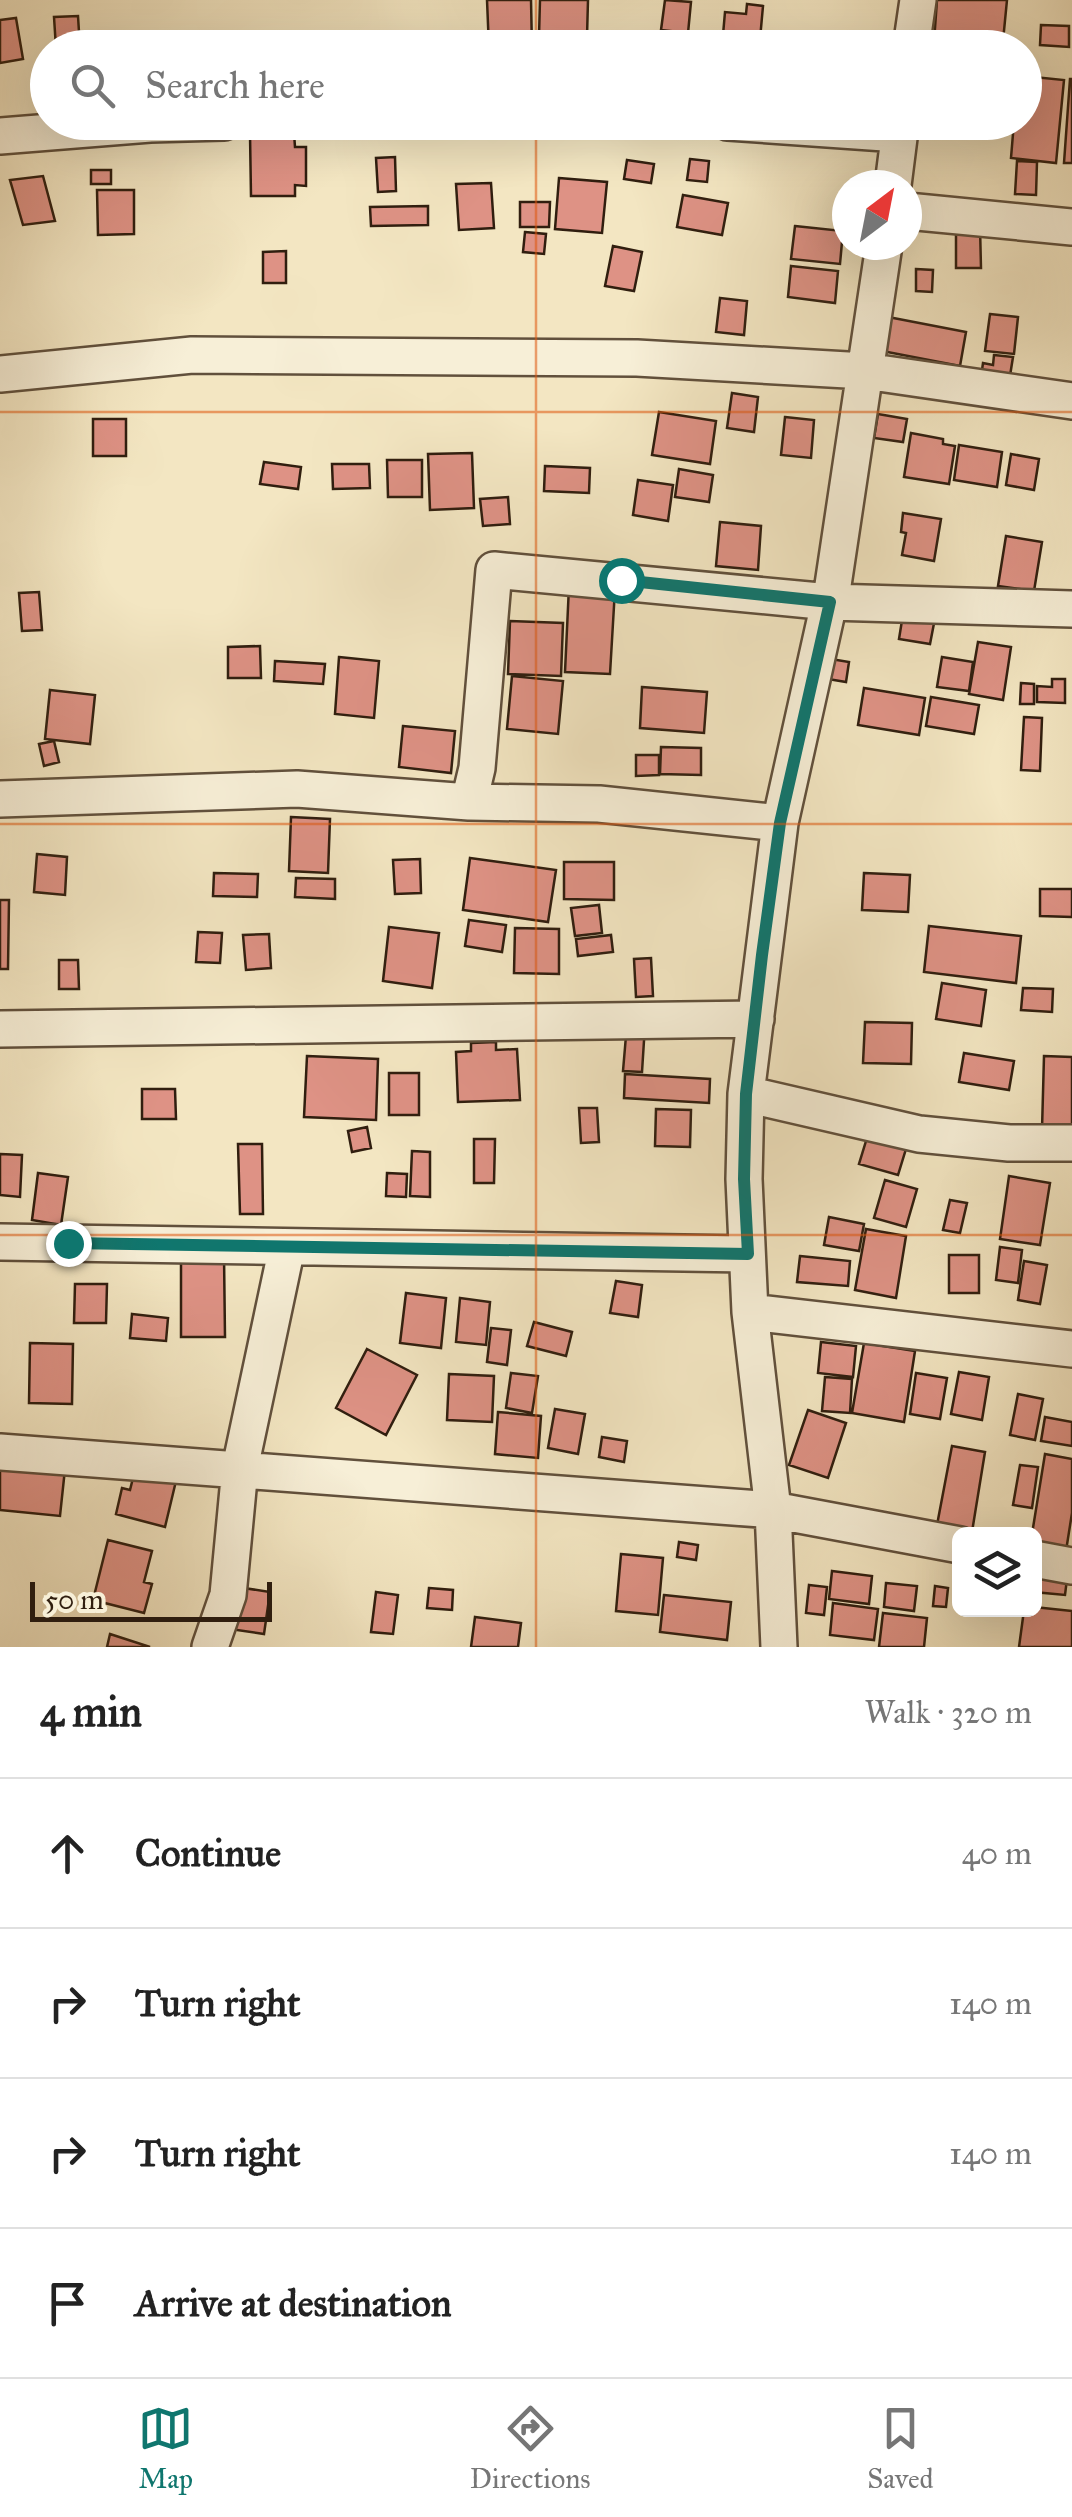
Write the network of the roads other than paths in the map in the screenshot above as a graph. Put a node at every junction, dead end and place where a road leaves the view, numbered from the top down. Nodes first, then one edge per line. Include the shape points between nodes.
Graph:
1 (918, 0) edge
2 (914, 30) edge
3 (30, 134) edge
4 (0, 136) edge
5 (899, 140) edge
6 (895, 170) edge
7 (922, 212) edge
8 (1072, 227) edge
9 (882, 260) edge
10 (865, 370) junction
11 (0, 374) edge
12 (1072, 401) edge
13 (830, 602) junction
14 (1072, 609) edge
15 (0, 799) edge
16 (470, 802) junction
17 (780, 823) junction
18 (756, 1020) junction
19 (0, 1029) edge
20 (746, 1094) junction
21 (1072, 1143) edge
22 (0, 1242) edge
23 (287, 1247) junction
24 (748, 1254) junction
25 (750, 1312) junction
26 (1072, 1349) edge
27 (0, 1452) edge
28 (240, 1468) junction
29 (773, 1510) junction
30 (952, 1544) edge
31 (1042, 1560) edge
32 (1072, 1566) edge
33 (210, 1647) edge
34 (779, 1647) edge

1 - 2 street
3 - 4 street
5 - 6 street
7 - 8 street
9 - 10 street
10 - 11 street via 637,358 192,355
10 - 12 street
10 - 13 street
13 - 14 street
13 - 16 street via 494,570
13 - 17 street
15 - 16 street via 297,789
16 - 17 street via 598,804
17 - 18 street
18 - 19 street
18 - 20 street
20 - 21 street via 919,1134
20 - 24 street
22 - 23 street
23 - 24 street
23 - 28 street
24 - 25 street
25 - 26 street
25 - 29 street
27 - 28 street
28 - 29 street
28 - 33 street via 228,1595
29 - 30 street
29 - 34 street
31 - 32 street

